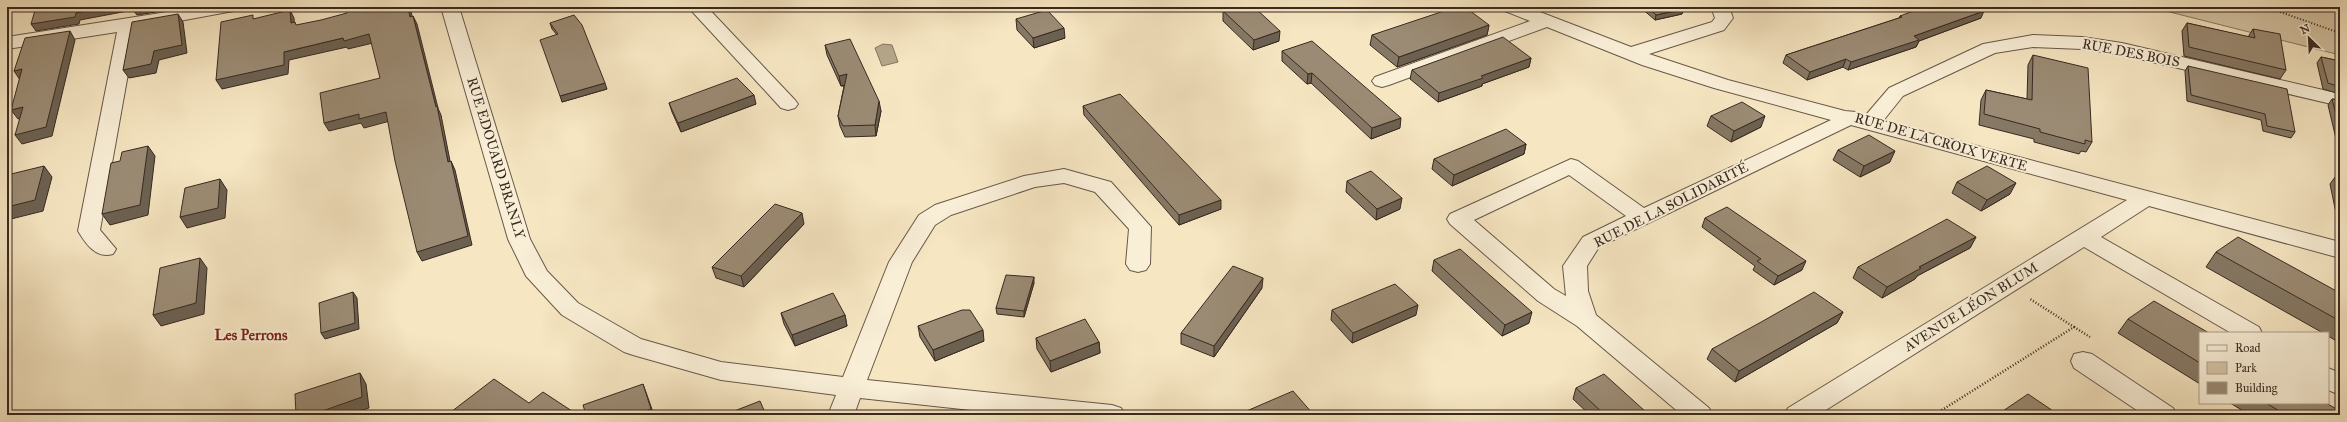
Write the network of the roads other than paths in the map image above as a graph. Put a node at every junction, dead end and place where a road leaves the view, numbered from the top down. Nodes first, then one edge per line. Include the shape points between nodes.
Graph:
1 (228, 7) edge
2 (450, 7) edge
3 (697, 7) edge
4 (1511, 7) edge
5 (1720, 7) edge
6 (191, 11) edge
7 (1547, 21) junction
8 (127, 25) junction
9 (7, 43) edge
10 (1630, 54) junction
11 (1382, 81) dead end
12 (2340, 100) edge
13 (788, 104) dead end
14 (1849, 116) junction
15 (1871, 122) junction
16 (2145, 199) junction
17 (1642, 217) junction
18 (2084, 237) junction
19 (105, 249) dead end
20 (2340, 250) edge
21 (1138, 264) dead end
22 (1586, 320) junction
23 (2248, 332) edge
24 (2082, 361) dead end
25 (2329, 379) edge
26 (2340, 385) edge
27 (854, 388) junction
28 (842, 415) edge
29 (1112, 415) edge
30 (1700, 415) edge
31 (1797, 415) edge
32 (2164, 415) edge

1 - 6 street
2 - 27 street, RUE EDOUARD BRANLY via 518,239 538,276 570,309 633,346 714,369
3 - 13 street
4 - 7 street, RUE DE LA CROIX VERTE
5 - 10 street via 1724,18 1718,26
6 - 8 street
7 - 10 street, RUE DE LA CROIX VERTE
7 - 11 street
8 - 9 street
8 - 19 street via 89,231
10 - 14 street, RUE DE LA CROIX VERTE via 1721,84
12 - 15 street, RUE DES BOIS via 2122,49 2082,42 2033,41 1990,48 1896,92
14 - 15 street, RUE DE LA CROIX VERTE
14 - 17 street, RUE DE LA SOLIDARITÉ via 1843,122
15 - 16 street, RUE DE LA CROIX VERTE
16 - 18 street, AVENUE LÉON BLUM
16 - 20 street, RUE DE LA CROIX VERTE
17 - 22 street, RUE DE LA SOLIDARITÉ via 1591,242 1575,266 1576,291
17 - 22 street via 1571,166 1458,219 1546,295
18 - 23 street
18 - 31 street, AVENUE LÉON BLUM
21 - 27 street via 1140,227 1103,187 1064,176 1032,181 943,210 927,220 901,262
22 - 30 street
24 - 32 street
25 - 26 street
27 - 28 street
27 - 29 street, RUE EDOUARD BRANLY

